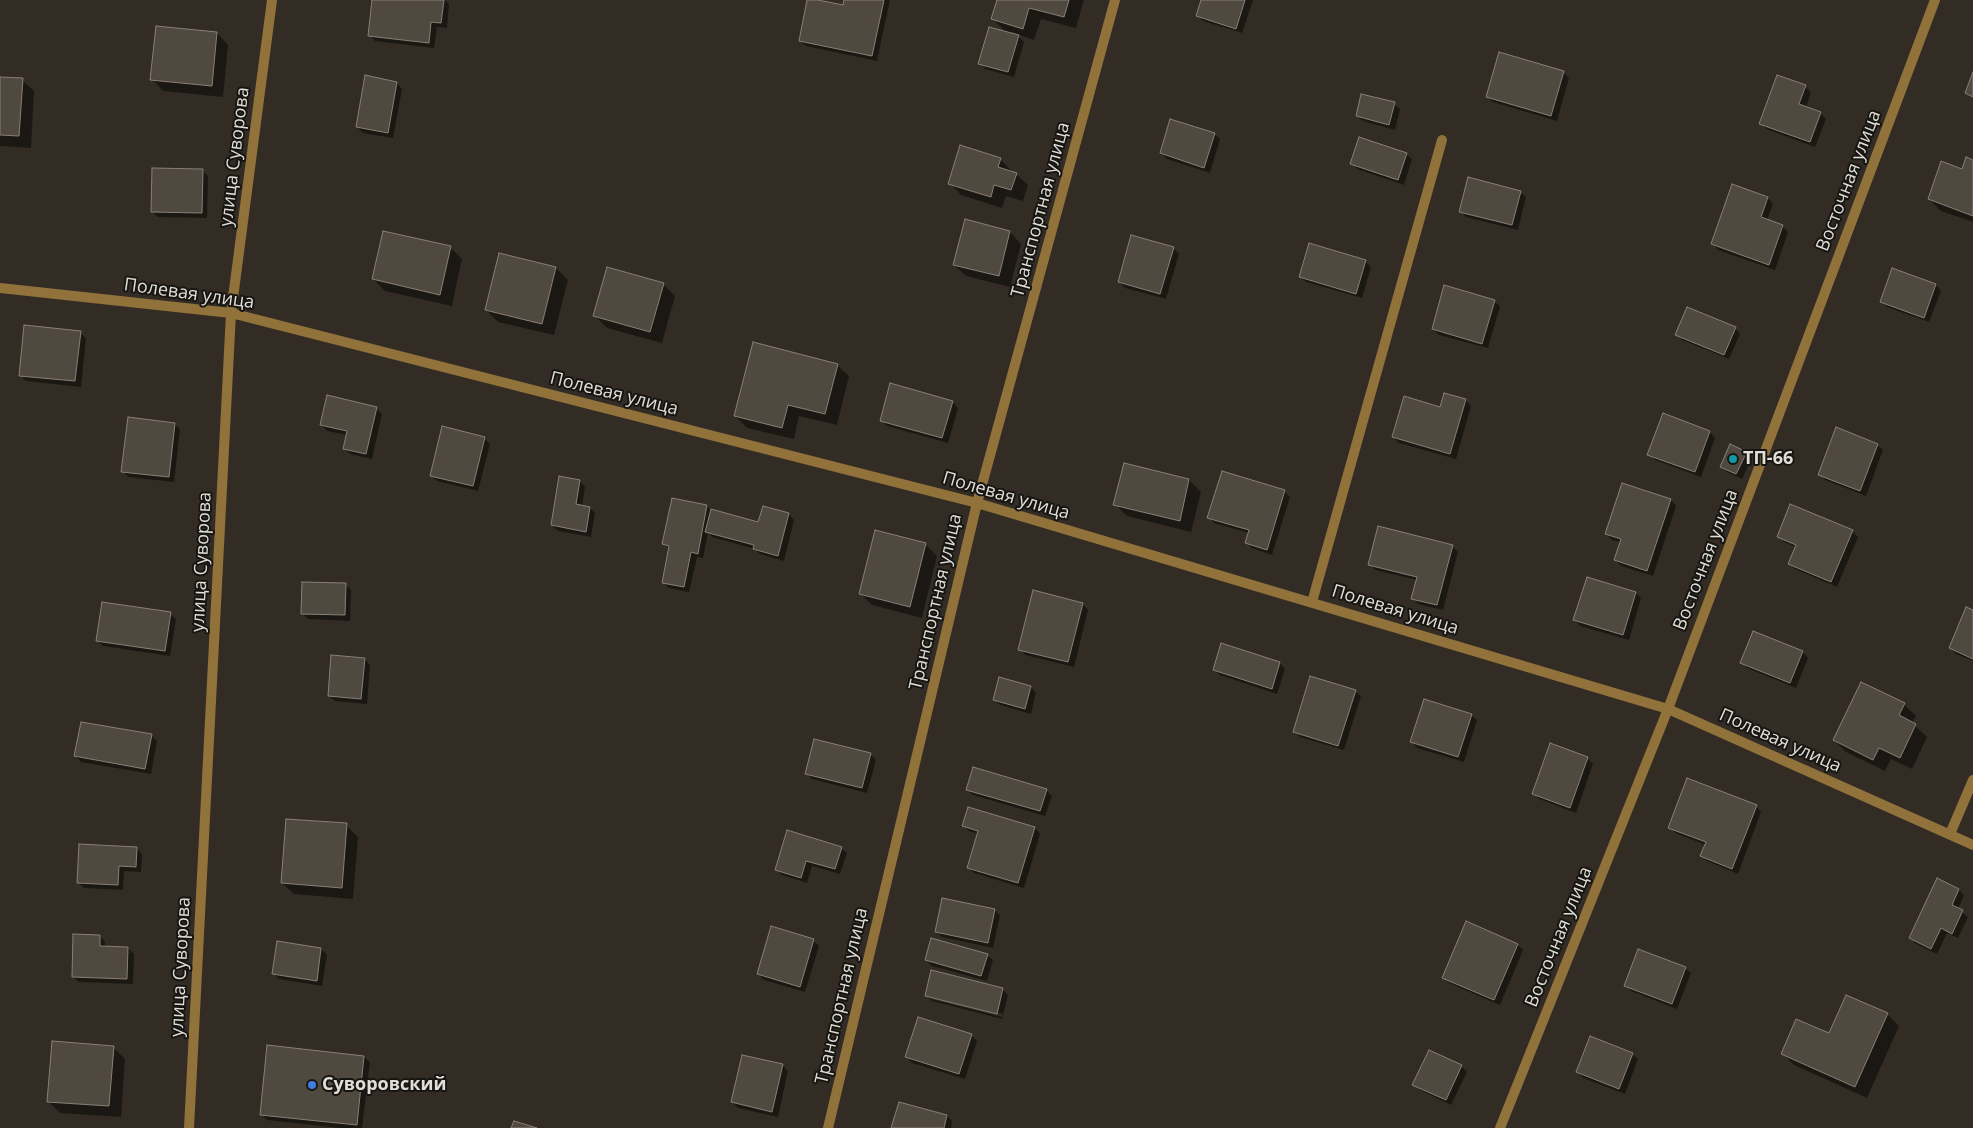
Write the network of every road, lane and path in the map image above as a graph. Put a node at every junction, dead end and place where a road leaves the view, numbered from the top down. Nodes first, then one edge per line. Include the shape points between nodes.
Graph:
1 (272, 0) edge
2 (1115, 0) edge
3 (1934, 0) edge
4 (1442, 140) dead end
5 (0, 288) edge
6 (231, 313) junction
7 (977, 503) junction
8 (1312, 602) junction
9 (1668, 709) junction
10 (1973, 780) edge
11 (1950, 834) junction
12 (1973, 845) edge
13 (190, 1128) edge
14 (828, 1128) edge
15 (1500, 1128) edge

1 - 6 street, улица Суворова
2 - 7 street, Транспортная улица
3 - 9 street, Восточная улица
4 - 8 street
5 - 6 street, Полевая улица
6 - 7 street, Полевая улица
6 - 13 street, улица Суворова
7 - 8 street, Полевая улица
7 - 14 street, Транспортная улица
8 - 9 street, Полевая улица
9 - 11 street, Полевая улица
9 - 15 street, Восточная улица
10 - 11 street
11 - 12 street, Полевая улица

